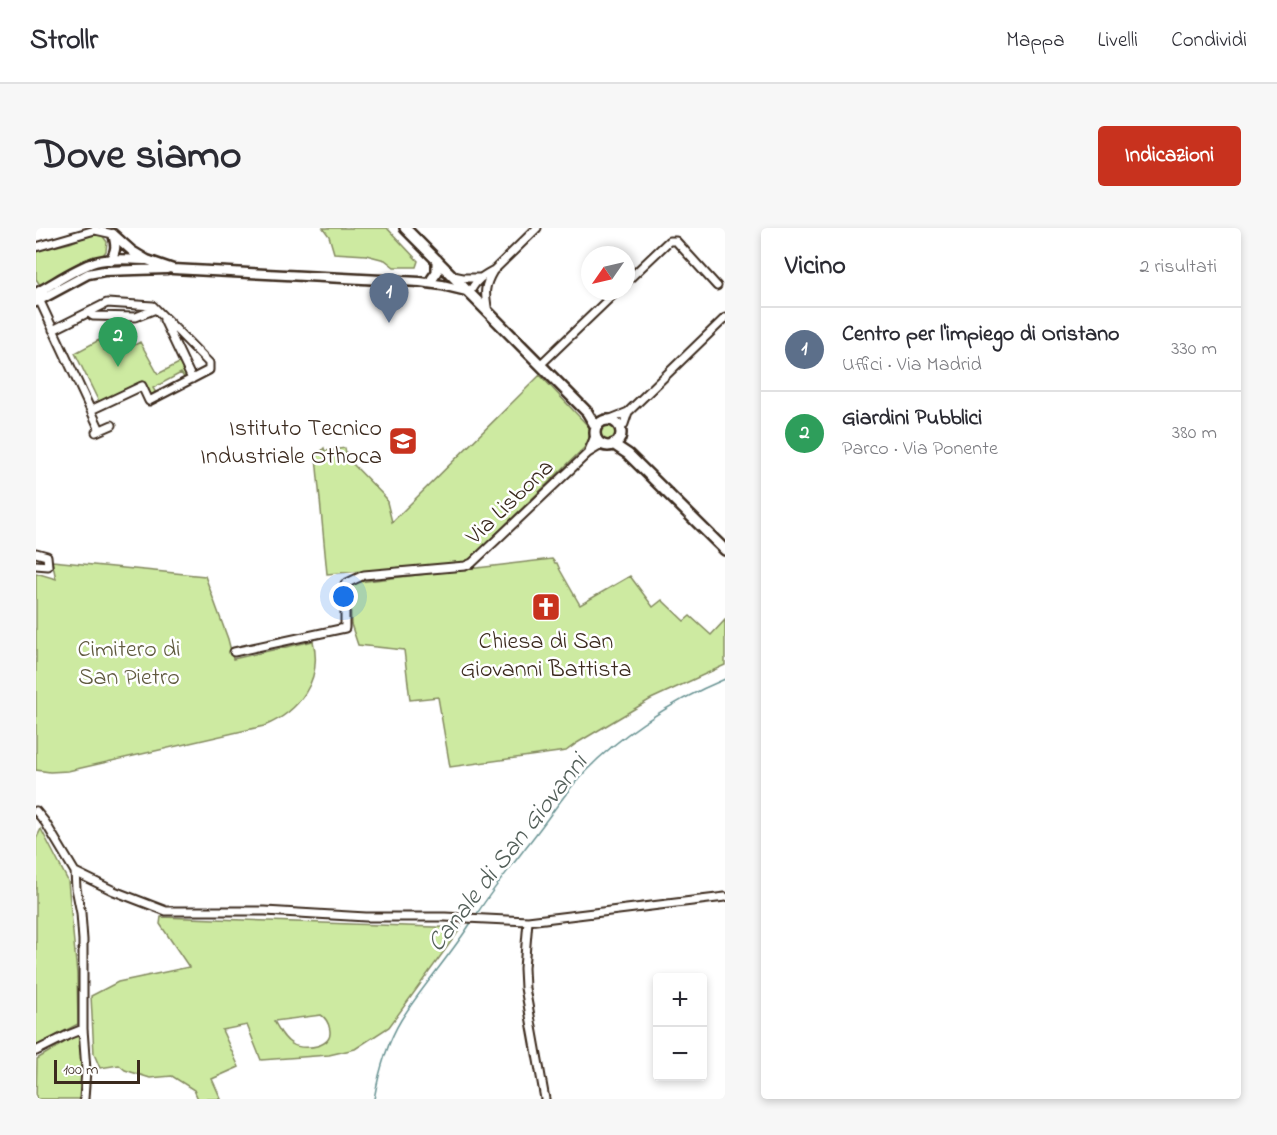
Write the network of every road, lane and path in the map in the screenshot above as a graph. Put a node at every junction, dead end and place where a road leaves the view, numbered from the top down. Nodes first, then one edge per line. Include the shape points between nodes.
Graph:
1 (405, 228) edge
2 (537, 228) edge
3 (112, 230) edge
4 (36, 247) edge
5 (115, 260) junction
6 (147, 260) junction
7 (437, 260) junction
8 (153, 269) junction
9 (173, 269) junction
10 (494, 271) junction
11 (635, 273) edge
12 (88, 274) junction
13 (453, 276) junction
14 (479, 278) junction
15 (432, 279) junction
16 (420, 282) junction
17 (717, 286) dead end
18 (468, 293) junction
19 (37, 297) edge
20 (608, 300) edge
21 (159, 312) junction
22 (89, 313) junction
23 (488, 313) junction
24 (725, 318) edge
25 (53, 330) junction
26 (540, 365) junction
27 (192, 379) junction
28 (91, 410) junction
29 (628, 412) junction
30 (112, 425) dead end
31 (601, 426) junction
32 (614, 439) junction
33 (588, 453) junction
34 (725, 550) edge
35 (36, 553) edge
36 (36, 565) edge
37 (234, 652) dead end
38 (36, 811) edge
39 (75, 872) junction
40 (725, 897) edge
41 (528, 921) junction
42 (83, 1029) junction
43 (36, 1052) edge
44 (84, 1099) edge
45 (545, 1099) edge

1 - 7 main road
2 - 10 street
3 - 4 street via 95,230
3 - 5 street
3 - 6 street
5 - 6 street
5 - 8 street via 124,266
5 - 12 street via 115,265 96,268
5 - 19 street via 84,267
6 - 9 street
7 - 13 main road
7 - 15 main road via 437,272
8 - 9 street
8 - 12 street
9 - 16 street
10 - 14 street
10 - 23 street via 485,291
11 - 17 street via 669,241 676,241
12 - 19 street
13 - 14 street
13 - 15 street
13 - 18 main road
14 - 18 street
15 - 16 street
16 - 18 street
18 - 23 main road
19 - 25 street
20 - 26 street
21 - 22 street via 136,317
21 - 22 street via 153,306 107,303
21 - 27 street
21 - 27 street via 209,363 210,370
22 - 25 street
23 - 26 main road
24 - 29 street
25 - 28 street
26 - 31 main road
27 - 28 street via 149,401 142,386
28 - 30 street via 98,431
29 - 31 street
29 - 32 street
31 - 32 main road via 597,440
31 - 32 main road via 616,422
31 - 33 street, Via Lisbona
32 - 33 street, Via Lisbona
32 - 34 main road
33 - 37 street, Via Lisbona via 472,563 364,575 345,584 345,628
35 - 36 street via 47,556 48,566
38 - 39 street
39 - 41 street via 166,911
39 - 42 street via 83,940
40 - 41 street
41 - 45 street via 525,988
42 - 43 street
42 - 44 street

